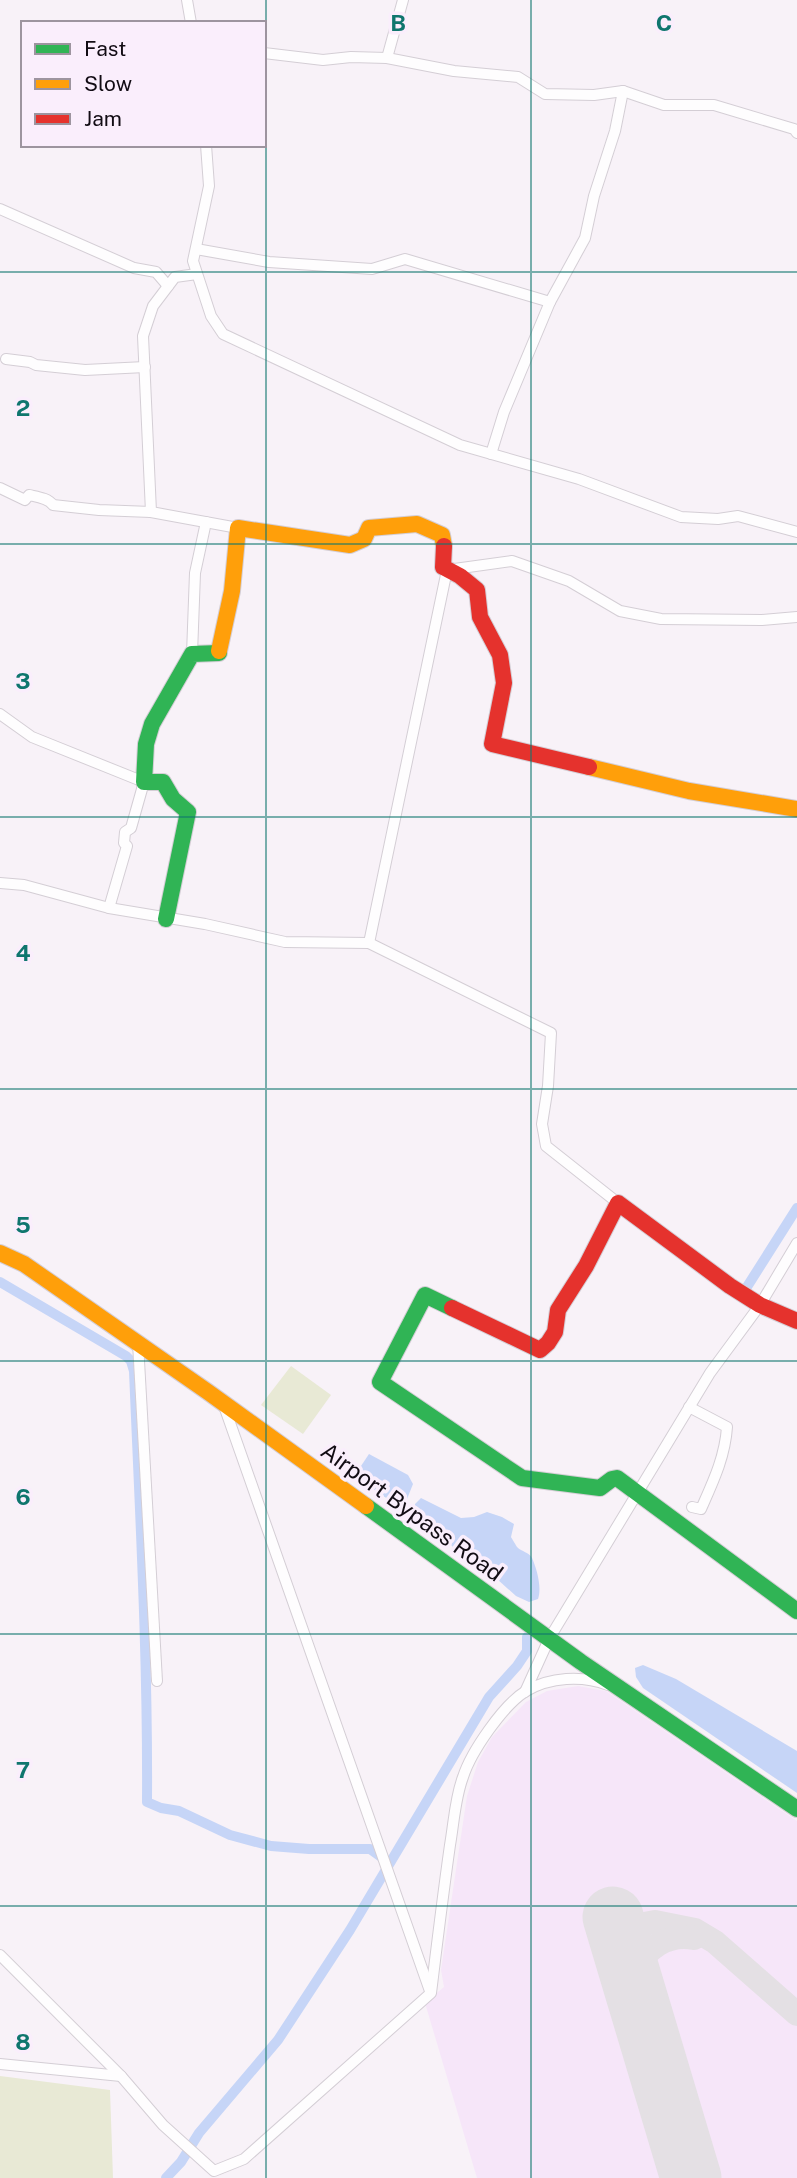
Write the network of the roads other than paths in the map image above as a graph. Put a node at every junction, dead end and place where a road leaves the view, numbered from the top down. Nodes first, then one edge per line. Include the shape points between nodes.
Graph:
1 (187, 0) edge
2 (403, 0) edge
3 (191, 21) edge
4 (266, 53) edge
5 (387, 58) junction
6 (623, 91) junction
7 (797, 133) edge
8 (206, 147) edge
9 (0, 209) edge
10 (195, 249) junction
11 (197, 274) junction
12 (168, 286) junction
13 (550, 302) junction
14 (6, 359) dead end
15 (145, 367) junction
16 (491, 454) junction
17 (0, 488) edge
18 (151, 512) junction
19 (206, 522) junction
20 (238, 528) junction
21 (797, 532) edge
22 (447, 569) junction
23 (797, 617) edge
24 (192, 654) junction
25 (0, 714) edge
26 (144, 782) junction
27 (797, 809) edge
28 (0, 883) edge
29 (108, 908) junction
30 (166, 919) junction
31 (369, 943) junction
32 (618, 1203) junction
33 (797, 1242) edge
34 (0, 1253) edge
35 (760, 1305) junction
36 (797, 1321) edge
37 (138, 1343) junction
38 (223, 1403) junction
39 (689, 1407) junction
40 (638, 1493) junction
41 (692, 1507) dead end
42 (797, 1611) edge
43 (549, 1639) junction
44 (158, 1681) dead end
45 (622, 1690) junction
46 (525, 1692) junction
47 (797, 1809) edge
48 (0, 1955) edge
49 (431, 1993) junction
50 (0, 2064) edge
51 (121, 2077) junction
52 (218, 2175) edge

1 - 3 street
2 - 5 street
4 - 5 street via 323,60
5 - 6 street via 518,77 545,94
6 - 7 street via 664,105 714,105
6 - 13 street via 585,238
8 - 10 street via 209,186
9 - 12 street via 134,268 156,272
10 - 11 street via 192,261
10 - 13 street via 269,262 372,269 405,259
11 - 12 street via 175,277
11 - 16 street via 211,316 223,334 460,445
12 - 15 street via 153,306 143,337
13 - 16 street
14 - 15 street via 85,370
15 - 18 street
16 - 21 street via 579,479 681,517 737,516
17 - 18 street via 25,500 29,495 53,505
18 - 19 street
19 - 20 street
19 - 24 street via 195,573
20 - 22 street via 351,545 364,539 369,528 417,524 442,535 443,567
20 - 24 street via 234,586 219,653
22 - 23 street via 512,561 569,581 620,611 661,619
22 - 27 street via 477,590 480,617 500,655 504,683 492,744 689,791
22 - 31 street
24 - 26 street via 152,724
25 - 26 street via 32,737
26 - 29 street via 131,828 125,832 127,846
26 - 30 street via 163,782 173,800 188,813
28 - 29 street
29 - 30 street
30 - 31 street via 285,942
31 - 32 street via 551,1033 542,1117 545,1146
32 - 35 street
32 - 40 street via 558,1310 555,1332 540,1350 425,1295 380,1382 522,1478 600,1488 614,1478
33 - 35 street
34 - 37 street, Airport Bypass Road via 24,1264
35 - 36 street
35 - 39 street
37 - 38 street, Airport Bypass Road
37 - 44 street
38 - 43 street, Airport Bypass Road
38 - 49 street
39 - 40 street
39 - 41 street via 727,1427 726,1448 714,1481 701,1509
40 - 42 street
40 - 43 street
43 - 45 street, Airport Bypass Road
43 - 46 street
45 - 46 street via 601,1682 564,1678
45 - 47 street, Airport Bypass Road
46 - 49 street via 482,1740 458,1792
48 - 51 street
49 - 52 street via 244,2159
50 - 51 street
51 - 52 street

